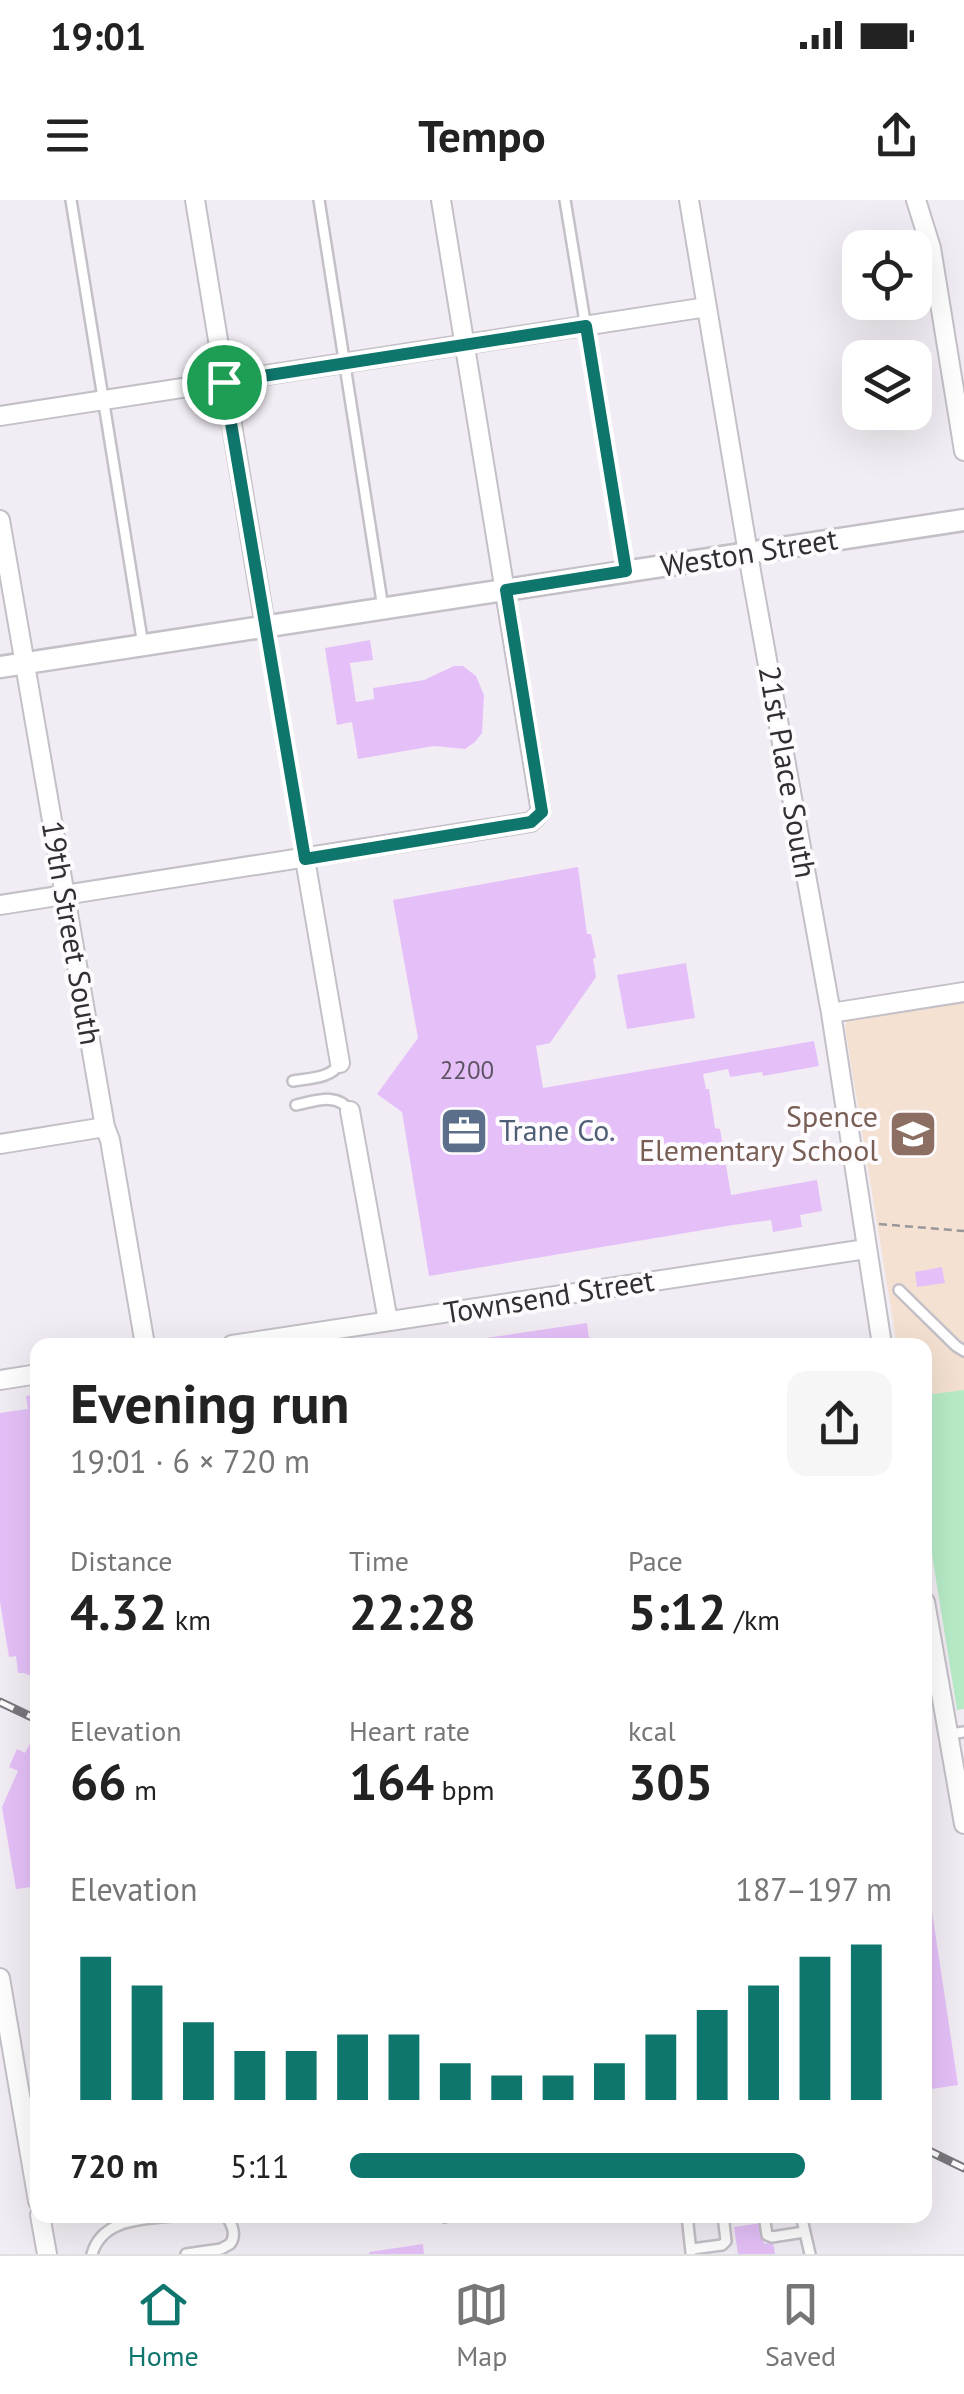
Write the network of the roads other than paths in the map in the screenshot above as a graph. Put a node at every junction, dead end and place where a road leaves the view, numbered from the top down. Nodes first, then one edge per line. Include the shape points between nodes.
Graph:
1 (71, 200) edge
2 (195, 200) edge
3 (319, 200) edge
4 (441, 200) edge
5 (565, 200) edge
6 (689, 200) edge
7 (916, 200) edge
8 (707, 307) junction
9 (586, 326) junction
10 (466, 344) junction
11 (346, 363) junction
12 (224, 382) junction
13 (104, 400) junction
14 (0, 416) edge
15 (964, 451) edge
16 (0, 520) edge
17 (964, 520) edge
18 (748, 553) junction
19 (626, 571) junction
20 (506, 590) junction
21 (383, 608) junction
22 (265, 626) junction
23 (143, 645) junction
24 (23, 663) junction
25 (0, 667) edge
26 (305, 859) junction
27 (64, 896) junction
28 (0, 906) edge
29 (964, 992) edge
30 (831, 1013) junction
31 (340, 1063) joint
32 (292, 1081) dead end
33 (296, 1105) dead end
34 (350, 1110) joint
35 (105, 1128) junction
36 (0, 1144) edge
37 (866, 1249) junction
38 (899, 1290) dead end
39 (388, 1321) junction
40 (144, 1338) edge
41 (278, 1338) edge
42 (881, 1338) edge
43 (964, 1350) edge
44 (30, 1375) edge
45 (0, 1380) edge
46 (932, 1632) edge
47 (956, 1733) edge
48 (964, 1824) edge
49 (0, 1978) edge
50 (19, 2099) edge
51 (30, 2135) edge
52 (41, 2223) edge
53 (131, 2223) edge
54 (231, 2223) edge
55 (688, 2223) edge
56 (723, 2223) edge
57 (765, 2223) edge
58 (802, 2223) edge
59 (804, 2232) junction
60 (691, 2252) edge
61 (47, 2254) edge
62 (92, 2254) edge
63 (186, 2254) edge
64 (810, 2254) edge

1 - 13 lane
2 - 12 street
3 - 11 lane
4 - 10 street
5 - 9 lane
6 - 8 street, 21st Place South
7 - 15 street via 931,248
8 - 9 street
8 - 18 street, 21st Place South
9 - 10 street
9 - 19 lane
10 - 11 street
10 - 20 street
11 - 12 street
11 - 21 lane
12 - 13 street
12 - 22 street
13 - 14 street
13 - 23 lane
16 - 24 street, 19th Street South
17 - 18 street, Weston Street
18 - 19 street, Weston Street
18 - 30 street, 21st Place South
19 - 20 street, Weston Street
20 - 21 street, Weston Street
20 - 26 street via 542,812 531,822
21 - 22 street, Weston Street
22 - 23 street, Weston Street
22 - 26 lane
23 - 24 street, Weston Street
24 - 25 street, Weston Street
24 - 27 street, 19th Street South
26 - 27 street
26 - 31 street
27 - 28 street
27 - 35 street, 19th Street South
29 - 30 street
30 - 37 street, 21st Place South
31 - 32 lane via 331,1074
33 - 34 lane via 334,1098
34 - 39 street
35 - 36 street
35 - 40 street, 19th Street South
37 - 39 street, Townsend Street
37 - 42 street, 21st Place South
38 - 43 lane
39 - 41 street, Townsend Street
44 - 45 street
46 - 47 street
47 - 48 street
49 - 50 street
50 - 51 street
52 - 61 street
53 - 62 lane via 112,2226
54 - 63 lane via 230,2244
55 - 60 lane
56 - 60 lane via 722,2245
57 - 59 lane via 772,2237
58 - 59 lane
59 - 64 lane

